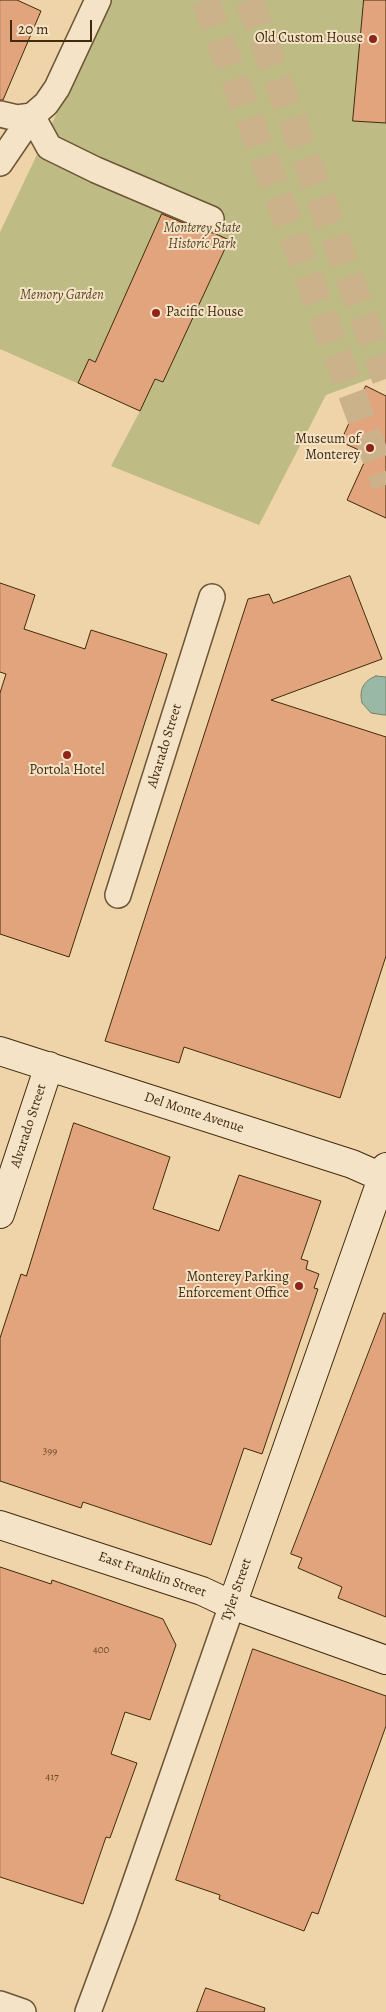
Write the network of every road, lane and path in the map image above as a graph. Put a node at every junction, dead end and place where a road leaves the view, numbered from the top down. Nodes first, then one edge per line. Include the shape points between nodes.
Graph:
1 (98, 0) edge
2 (0, 114) edge
3 (32, 116) junction
4 (0, 163) edge
5 (211, 219) dead end
6 (212, 597) dead end
7 (118, 895) dead end
8 (0, 1051) edge
9 (49, 1066) junction
10 (385, 1175) edge
11 (0, 1214) edge
12 (0, 1525) edge
13 (232, 1606) junction
14 (386, 1660) edge
15 (0, 2004) edge
16 (23, 2012) edge
17 (88, 2012) edge

1 - 3 street via 57,88
2 - 3 street via 17,118
3 - 4 street
3 - 5 street via 49,148
6 - 7 street, Alvarado Street
8 - 9 main road, Del Monte Avenue
9 - 10 main road, Del Monte Avenue
9 - 11 main road, Alvarado Street
10 - 13 main road, Tyler Street
12 - 13 main road, East Franklin Street via 202,1591
13 - 14 main road, East Franklin Street
13 - 17 street, Tyler Street
15 - 16 street

